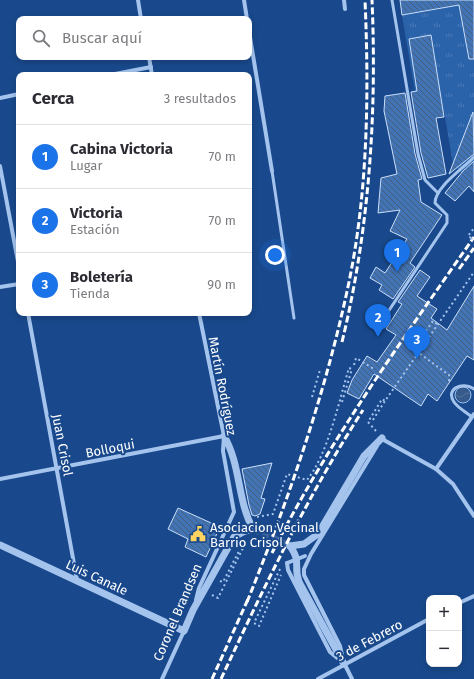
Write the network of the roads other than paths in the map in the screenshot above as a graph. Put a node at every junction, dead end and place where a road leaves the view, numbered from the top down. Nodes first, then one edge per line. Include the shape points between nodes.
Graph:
1 (138, 0) edge
2 (244, 0) edge
3 (344, 0) edge
4 (392, 0) edge
5 (345, 9) dead end
6 (141, 16) edge
7 (247, 16) edge
8 (252, 50) edge
9 (150, 60) edge
10 (151, 67) junction
11 (125, 72) edge
12 (152, 72) edge
13 (16, 95) edge
14 (0, 98) edge
15 (474, 157) edge
16 (0, 166) edge
17 (272, 171) joint
18 (438, 193) junction
19 (16, 251) edge
20 (16, 284) edge
21 (0, 287) edge
22 (29, 316) edge
23 (200, 316) edge
24 (294, 318) dead end
25 (376, 330) dead end
26 (474, 390) edge
27 (473, 415) edge
28 (224, 436) junction
29 (382, 438) junction
30 (57, 468) junction
31 (436, 469) junction
32 (0, 479) edge
33 (234, 510) joint
34 (474, 516) edge
35 (0, 545) edge
36 (311, 554) junction
37 (77, 580) junction
38 (474, 596) edge
39 (462, 602) edge
40 (193, 610) junction
41 (426, 621) edge
42 (184, 631) junction
43 (344, 664) junction
44 (162, 679) edge
45 (318, 679) edge
46 (352, 679) edge

1 - 6 street
2 - 7 street
3 - 5 street
4 - 18 lane via 418,154 425,180
8 - 17 street
9 - 10 street
10 - 11 street
10 - 12 street
13 - 14 street
15 - 18 lane
16 - 19 street
17 - 24 lane
18 - 25 lane via 435,203 447,215 446,226
20 - 21 street
22 - 30 street, Juan Crisol
23 - 28 street, Martín Rodríguez
26 - 27 lane via 462,384 455,388 452,395 454,402
27 - 31 street
28 - 30 street, Bolloqui
28 - 33 street, Martín Rodríguez via 222,451
28 - 40 street via 233,451 245,514 253,530 234,537
29 - 31 street
29 - 36 street
29 - 43 street via 364,456 318,534 304,544 290,546 297,558 299,582
30 - 32 street, Bolloqui
30 - 37 street, Juan Crisol
31 - 34 street via 453,484
33 - 40 street, Coronel Brandsen via 199,588
35 - 37 street, Luis Canale
36 - 43 street via 304,575 340,646
36 - 43 street, bridge via 287,563 288,570 330,652
37 - 42 street, Luis Canale
38 - 39 street
40 - 42 street, Coronel Brandsen
41 - 43 street, 3 de Febrero
42 - 44 street, Coronel Brandsen
43 - 45 street, 3 de Febrero
43 - 46 street

